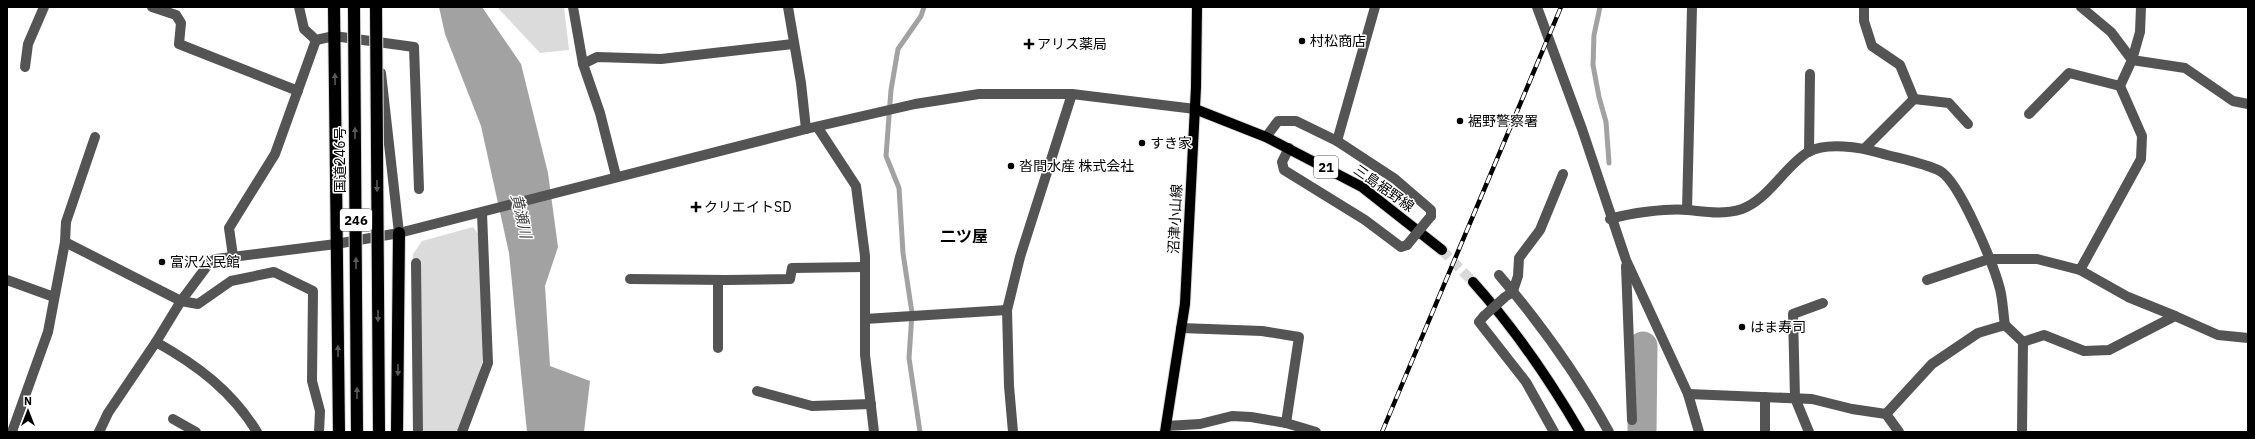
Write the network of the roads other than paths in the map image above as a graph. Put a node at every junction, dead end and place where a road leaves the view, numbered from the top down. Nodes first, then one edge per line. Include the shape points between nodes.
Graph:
1 (44, 7) edge
2 (152, 7) edge
3 (299, 7) edge
4 (334, 7) edge
5 (354, 7) edge
6 (376, 7) edge
7 (573, 7) edge
8 (788, 7) edge
9 (1198, 7) edge
10 (1375, 7) edge
11 (1537, 7) edge
12 (1692, 7) edge
13 (1864, 7) edge
14 (2081, 7) edge
15 (2141, 7) edge
16 (177, 11) edge
17 (334, 36) junction
18 (316, 40) junction
19 (378, 42) junction
20 (793, 44) junction
21 (2132, 60) junction
22 (583, 64) junction
23 (25, 67) dead end
24 (1810, 74) dead end
25 (2120, 86) junction
26 (298, 91) junction
27 (1072, 94) junction
28 (1914, 98) junction
29 (2248, 104) edge
30 (1194, 109) junction
31 (2029, 114) dead end
32 (1968, 124) dead end
33 (818, 128) junction
34 (806, 129) junction
35 (95, 137) dead end
36 (1266, 137) junction
37 (1337, 141) junction
38 (1289, 148) junction
39 (1865, 148) junction
40 (1809, 152) junction
41 (1563, 174) dead end
42 (612, 177) junction
43 (419, 189) dead end
44 (1687, 210) junction
45 (485, 211) junction
46 (1610, 219) junction
47 (398, 233) junction
48 (65, 242) junction
49 (336, 244) junction
50 (1442, 250) tunnel mouth
51 (233, 256) junction
52 (1989, 259) junction
53 (1626, 260) junction
54 (416, 263) dead end
55 (865, 267) junction
56 (2080, 270) junction
57 (1499, 275) dead end
58 (630, 278) dead end
59 (7, 280) edge
60 (718, 280) junction
61 (1927, 280) dead end
62 (1474, 282) tunnel mouth
63 (1509, 294) junction
64 (54, 297) junction
65 (181, 301) junction
66 (1822, 303) dead end
67 (1007, 310) junction
68 (2175, 316) junction
69 (865, 319) junction
70 (2005, 325) junction
71 (1181, 328) junction
72 (2248, 338) edge
73 (156, 342) junction
74 (2023, 342) junction
75 (718, 348) dead end
76 (757, 391) dead end
77 (1688, 394) junction
78 (1765, 397) junction
79 (1795, 398) junction
80 (871, 404) junction
81 (1886, 414) junction
82 (173, 419) dead end
83 (1632, 420) dead end
84 (1286, 423) junction
85 (1166, 429) edge
86 (12, 432) edge
87 (99, 432) edge
88 (196, 432) edge
89 (257, 432) edge
90 (319, 432) edge
91 (339, 432) edge
92 (357, 432) edge
93 (379, 432) edge
94 (397, 432) edge
95 (418, 432) edge
96 (462, 432) edge
97 (874, 432) edge
98 (1013, 432) edge
99 (1316, 432) edge
100 (1554, 432) edge
101 (1580, 432) edge
102 (1609, 432) edge
103 (1699, 432) edge
104 (1765, 432) edge
105 (1809, 432) edge
106 (1899, 432) edge
107 (2022, 432) edge

1 - 23 street via 28,44
2 - 16 street
3 - 18 street via 304,29
4 - 17 highway
92 -> 5 highway, 国道246号 / 246, bridge
6 - 19 street
6 -> 93 highway, 246, bridge
7 - 22 street
8 - 20 street
9 - 30 main road, 沼津小山線
10 - 37 street
11 - 46 street via 1582,129
12 - 44 street
13 - 28 street via 1864,21 1872,46 1900,65
14 - 21 street via 2111,32
15 - 21 street via 2140,32
16 - 26 street via 181,23 179,44
17 - 18 street
17 - 19 street
49 -> 17 highway
18 - 26 street
19 - 43 street via 414,47
19 - 47 street
20 - 22 street via 661,59 596,57
20 - 34 street via 801,83
21 - 25 street
21 - 29 street via 2185,68 2233,101
22 - 42 street via 600,113
24 - 40 street
25 - 31 street via 2069,73
25 - 56 street via 2142,136 2141,159
26 - 51 street via 275,154 229,228
27 - 30 street
27 - 33 street via 979,94 900,108
27 - 67 street via 1020,257
28 - 32 street via 1949,103
28 - 39 street
30 - 36 main road, 三島裾野線 / 21
30 - 71 main road, 沼津小山線 via 1185,304
33 - 34 street
33 - 55 street via 856,186
34 - 42 street
35 - 48 street via 66,222
36 - 37 street via 1278,121 1287,120 1296,121
36 - 38 main road, 三島裾野線 / 21
37 - 38 street, bridge via 1395,179 1431,210 1431,216 1407,245 1401,247 1365,220 1284,170 1282,162
38 - 50 main road, 三島裾野線 / 21 via 1362,187
39 - 40 street via 1840,146
39 - 52 street via 1941,172 1953,184
40 - 44 street via 1758,200 1744,208 1729,213 1708,214
41 - 63 street via 1540,230 1519,258 1518,276
42 - 45 street
44 - 46 street via 1626,214
45 - 47 street
45 - 96 street via 488,363
46 - 53 street
47 - 49 street
47 -> 94 highway
48 - 64 street
48 - 65 street
49 - 51 street
91 -> 49 highway
51 - 65 street via 210,262
52 - 56 street via 2037,259
52 - 61 street
52 - 70 street via 2000,290
53 - 77 street
53 - 83 street
54 - 95 street
55 - 60 street via 792,268 790,278
55 - 69 street
56 - 68 street via 2128,297
57 - 63 street
58 - 60 street
59 - 64 street
60 - 75 street
62 - 101 main road via 1522,339
63 - 100 street, bridge via 1479,322 1526,382
63 - 102 street via 1573,371
64 - 86 street via 48,332
65 - 73 street
65 - 90 street via 198,304 231,281 274,272 313,292 312,381 320,411
66 - 79 street via 1793,314
67 - 69 street
67 - 98 street
68 - 72 street via 2218,335
68 - 74 street via 2109,350 2084,351 2044,335
69 - 80 street
70 - 74 street
70 - 81 street via 1978,333 1932,364
71 - 84 street via 1262,331 1298,337
71 - 85 main road, 沼津小山線
73 - 87 street via 108,413
73 - 89 street via 209,375 246,414
74 - 107 street
76 - 80 street via 812,406
77 - 78 street
77 - 103 street
78 - 79 street
78 - 104 street
79 - 81 street
79 - 105 street
80 - 97 street
81 - 106 street
82 - 88 street
84 - 85 street via 1232,416
84 - 99 street

